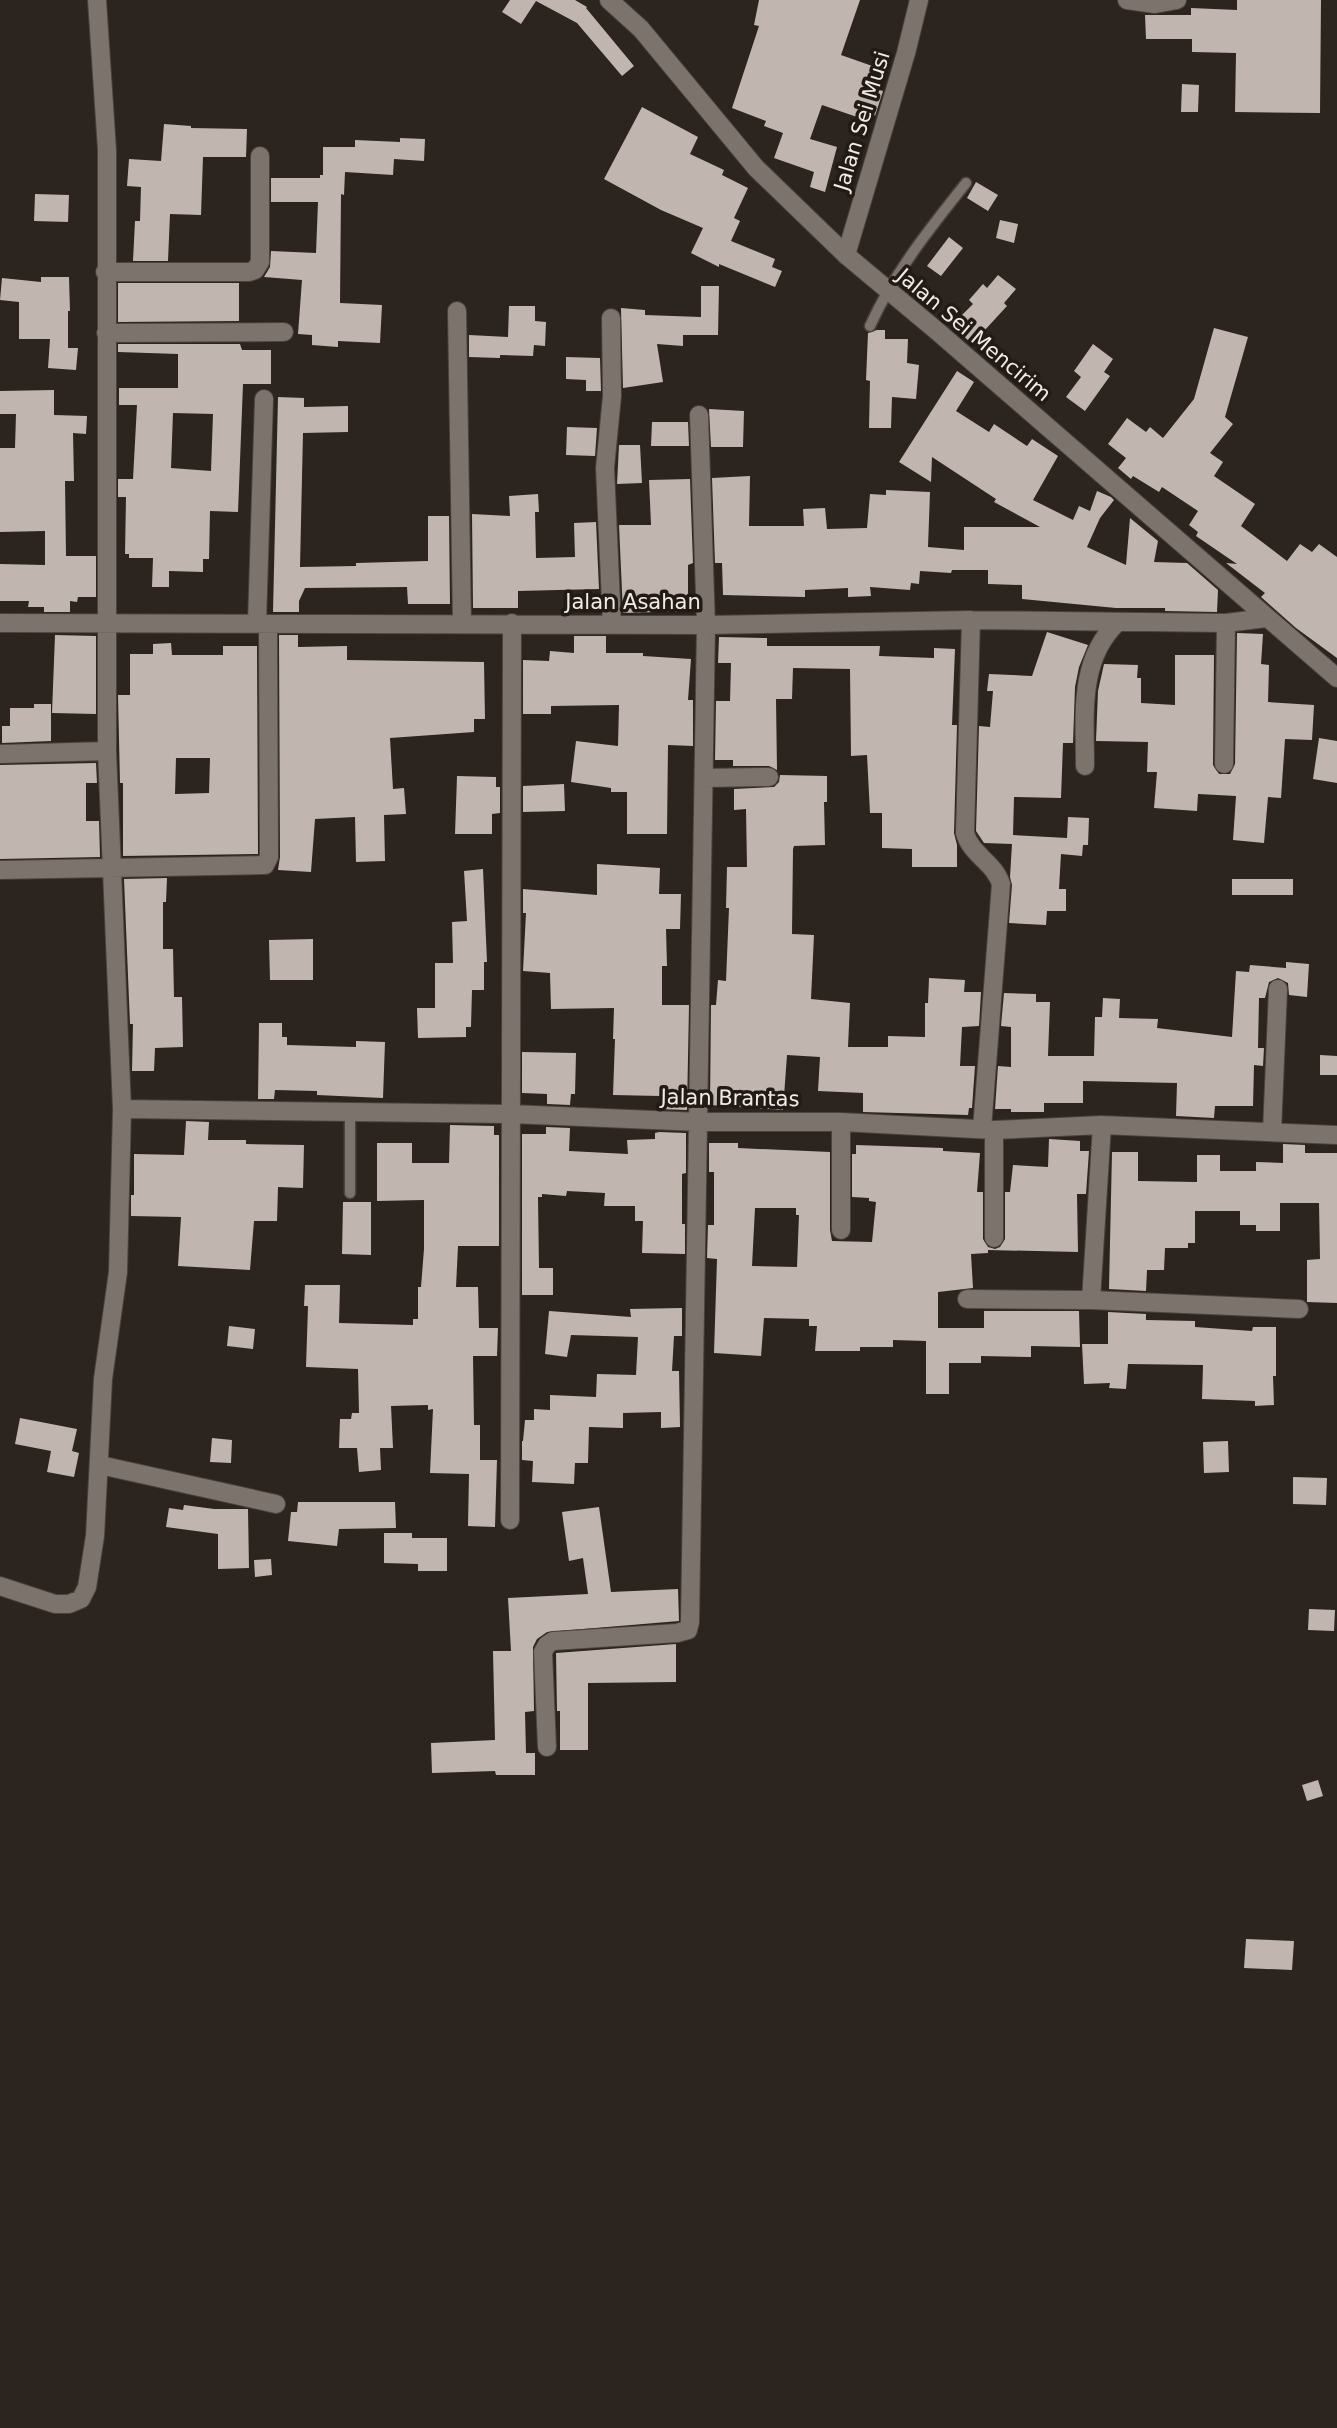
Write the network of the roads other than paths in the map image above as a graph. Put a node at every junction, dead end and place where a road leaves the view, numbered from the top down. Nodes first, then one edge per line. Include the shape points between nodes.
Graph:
1 (97, 0) edge
2 (609, 0) edge
3 (919, 0) edge
4 (1127, 0) edge
5 (1177, 0) edge
6 (260, 156) dead end
7 (966, 183) dead end
8 (846, 255) junction
9 (105, 272) junction
10 (887, 291) junction
11 (457, 312) dead end
12 (611, 318) dead end
13 (870, 326) dead end
14 (284, 332) dead end
15 (106, 333) junction
16 (264, 399) dead end
17 (698, 415) dead end
18 (1266, 618) junction
19 (971, 620) junction
20 (108, 622) junction
21 (1118, 622) junction
22 (0, 623) edge
23 (263, 623) junction
24 (462, 623) junction
25 (1226, 623) junction
26 (512, 624) junction
27 (612, 625) junction
28 (706, 625) junction
29 (1337, 678) edge
30 (107, 751) junction
31 (0, 754) edge
32 (1224, 764) dead end
33 (1085, 766) dead end
34 (769, 777) dead end
35 (704, 778) junction
36 (111, 866) junction
37 (0, 870) edge
38 (1278, 989) dead end
39 (122, 1109) junction
40 (350, 1113) junction
41 (511, 1114) junction
42 (700, 1122) junction
43 (841, 1122) junction
44 (1102, 1125) junction
45 (988, 1129) junction
46 (1272, 1132) junction
47 (1337, 1135) edge
48 (350, 1193) dead end
49 (841, 1230) dead end
50 (994, 1238) dead end
51 (967, 1300) dead end
52 (1091, 1300) junction
53 (1299, 1309) dead end
54 (100, 1465) junction
55 (276, 1504) dead end
56 (510, 1520) dead end
57 (0, 1586) edge
58 (547, 1747) dead end

1 - 9 street via 107,150
2 - 8 street, Jalan Sei Mencirim via 641,29 756,168
3 - 8 street, Jalan Sei Musi
4 - 5 street via 1155,4
6 - 9 street via 260,262 255,270
7 - 10 lane
8 - 10 street, Jalan Sei Mencirim
9 - 15 street
10 - 13 lane
10 - 18 street, Jalan Sei Mencirim
11 - 24 street
12 - 27 street via 612,396 605,468
14 - 15 street
15 - 20 street
16 - 23 street
17 - 28 street
18 - 25 street, Jalan Asahan
18 - 29 street, Jalan Sei Mencirim
19 - 21 street, Jalan Asahan
19 - 28 street, Jalan Asahan
19 - 45 street via 965,833 969,846 997,873 1001,884
20 - 22 street, Jalan Asahan
20 - 23 street, Jalan Asahan
20 - 30 street
21 - 25 street, Jalan Asahan
21 - 33 street via 1096,650 1085,696
23 - 24 street, Jalan Asahan
23 - 36 street via 268,862 260,866
24 - 26 street, Jalan Asahan
25 - 32 street
26 - 27 street, Jalan Asahan
26 - 41 street
27 - 28 street, Jalan Asahan
28 - 35 street
30 - 31 street
30 - 36 street
34 - 35 street
35 - 42 street
36 - 37 street
36 - 39 street
38 - 46 street
39 - 40 street, Jalan Brantas
39 - 54 street via 118,1272 103,1379
40 - 41 street, Jalan Brantas
40 - 48 lane
41 - 42 street, Jalan Brantas
41 - 56 street
42 - 43 street, Jalan Brantas
42 - 58 street via 690,1622 688,1630 677,1633 547,1645 543,1652
43 - 45 street, Jalan Brantas
43 - 49 street
44 - 45 street, Jalan Brantas
44 - 46 street, Jalan Brantas
44 - 52 street
45 - 50 street
46 - 47 street, Jalan Brantas
51 - 52 street
52 - 53 street
54 - 55 street
54 - 57 street via 92,1569 81,1599 55,1604

